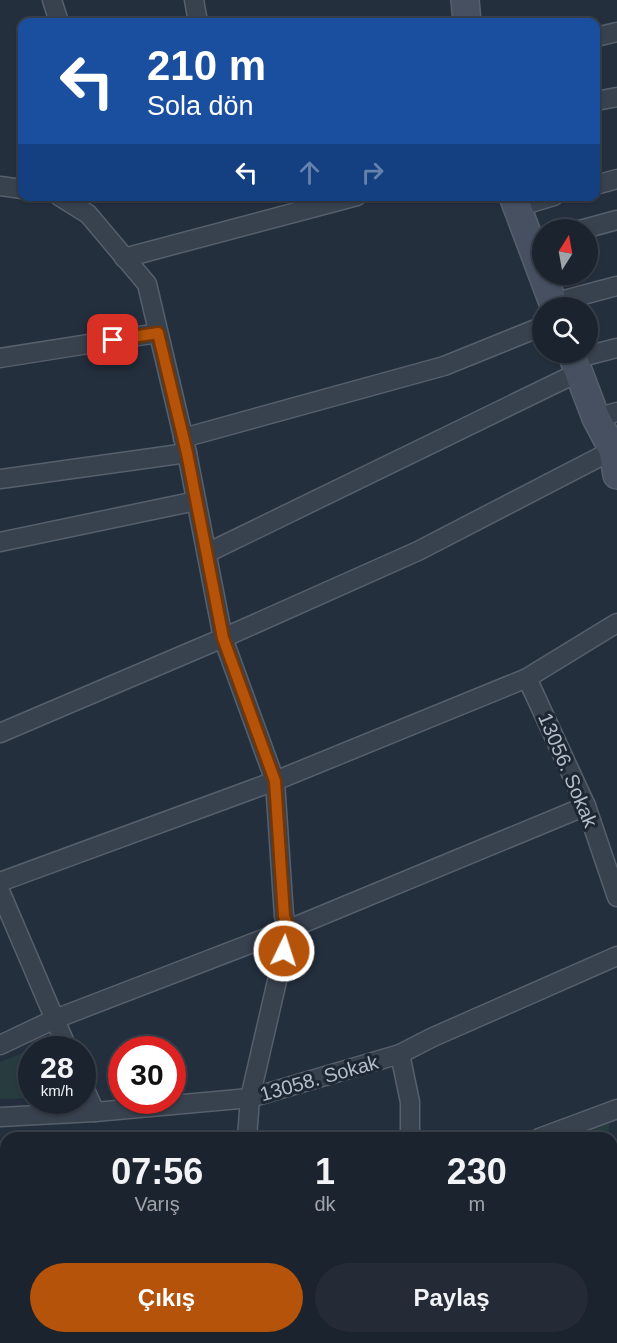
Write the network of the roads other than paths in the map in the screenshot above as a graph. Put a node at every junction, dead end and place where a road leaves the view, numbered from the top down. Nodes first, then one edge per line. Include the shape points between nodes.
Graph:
1 (52, 0) edge
2 (194, 0) edge
3 (58, 18) edge
4 (197, 18) edge
5 (617, 32) edge
6 (600, 36) edge
7 (617, 96) edge
8 (600, 100) edge
9 (617, 179) edge
10 (600, 184) edge
11 (0, 186) edge
12 (18, 188) edge
13 (67, 201) edge
14 (338, 201) edge
15 (515, 202) edge
16 (617, 220) edge
17 (598, 225) edge
18 (532, 232) edge
19 (124, 258) junction
20 (617, 286) edge
21 (589, 297) edge
22 (532, 321) edge
23 (158, 333) junction
24 (617, 348) edge
25 (598, 354) edge
26 (0, 358) edge
27 (571, 363) edge
28 (576, 363) edge
29 (606, 415) edge
30 (185, 446) junction
31 (616, 468) edge
32 (0, 479) edge
33 (196, 501) junction
34 (0, 542) edge
35 (207, 553) junction
36 (617, 623) edge
37 (223, 638) junction
38 (527, 678) junction
39 (0, 733) edge
40 (275, 781) junction
41 (586, 806) junction
42 (0, 882) edge
43 (0, 891) edge
44 (617, 897) edge
45 (289, 929) junction
46 (617, 956) edge
47 (55, 1019) junction
48 (62, 1036) edge
49 (0, 1045) edge
50 (400, 1054) junction
51 (250, 1098) junction
52 (617, 1109) edge
53 (96, 1112) edge
54 (57, 1114) edge
55 (0, 1117) edge
56 (248, 1132) edge
57 (410, 1132) edge
58 (555, 1132) edge

1 - 3 street
2 - 4 street
5 - 6 street
7 - 8 street
9 - 10 street
11 - 12 street
13 - 19 street via 88,214
14 - 19 street
15 - 18 main road
16 - 17 street
19 - 23 street via 147,285
20 - 21 street
22 - 30 street via 444,366
23 - 26 street
23 - 30 street
24 - 25 street
27 - 35 street
28 - 29 main road
29 - 31 main road
30 - 32 street
30 - 33 street
31 - 37 street
33 - 34 street
33 - 35 street
35 - 37 street
36 - 38 street
37 - 39 street
37 - 40 street
38 - 40 street
38 - 41 street, 13056. Sokak
40 - 42 street
40 - 45 street via 284,916
41 - 44 street, 13056. Sokak
41 - 45 street
43 - 47 street
45 - 47 street
45 - 51 street
46 - 50 street, 13058. Sokak
47 - 48 street
47 - 49 street
50 - 51 street, 13058. Sokak
50 - 57 street via 410,1102
51 - 53 street, 13058. Sokak
51 - 56 street
52 - 58 street
54 - 55 street, 13058. Sokak

